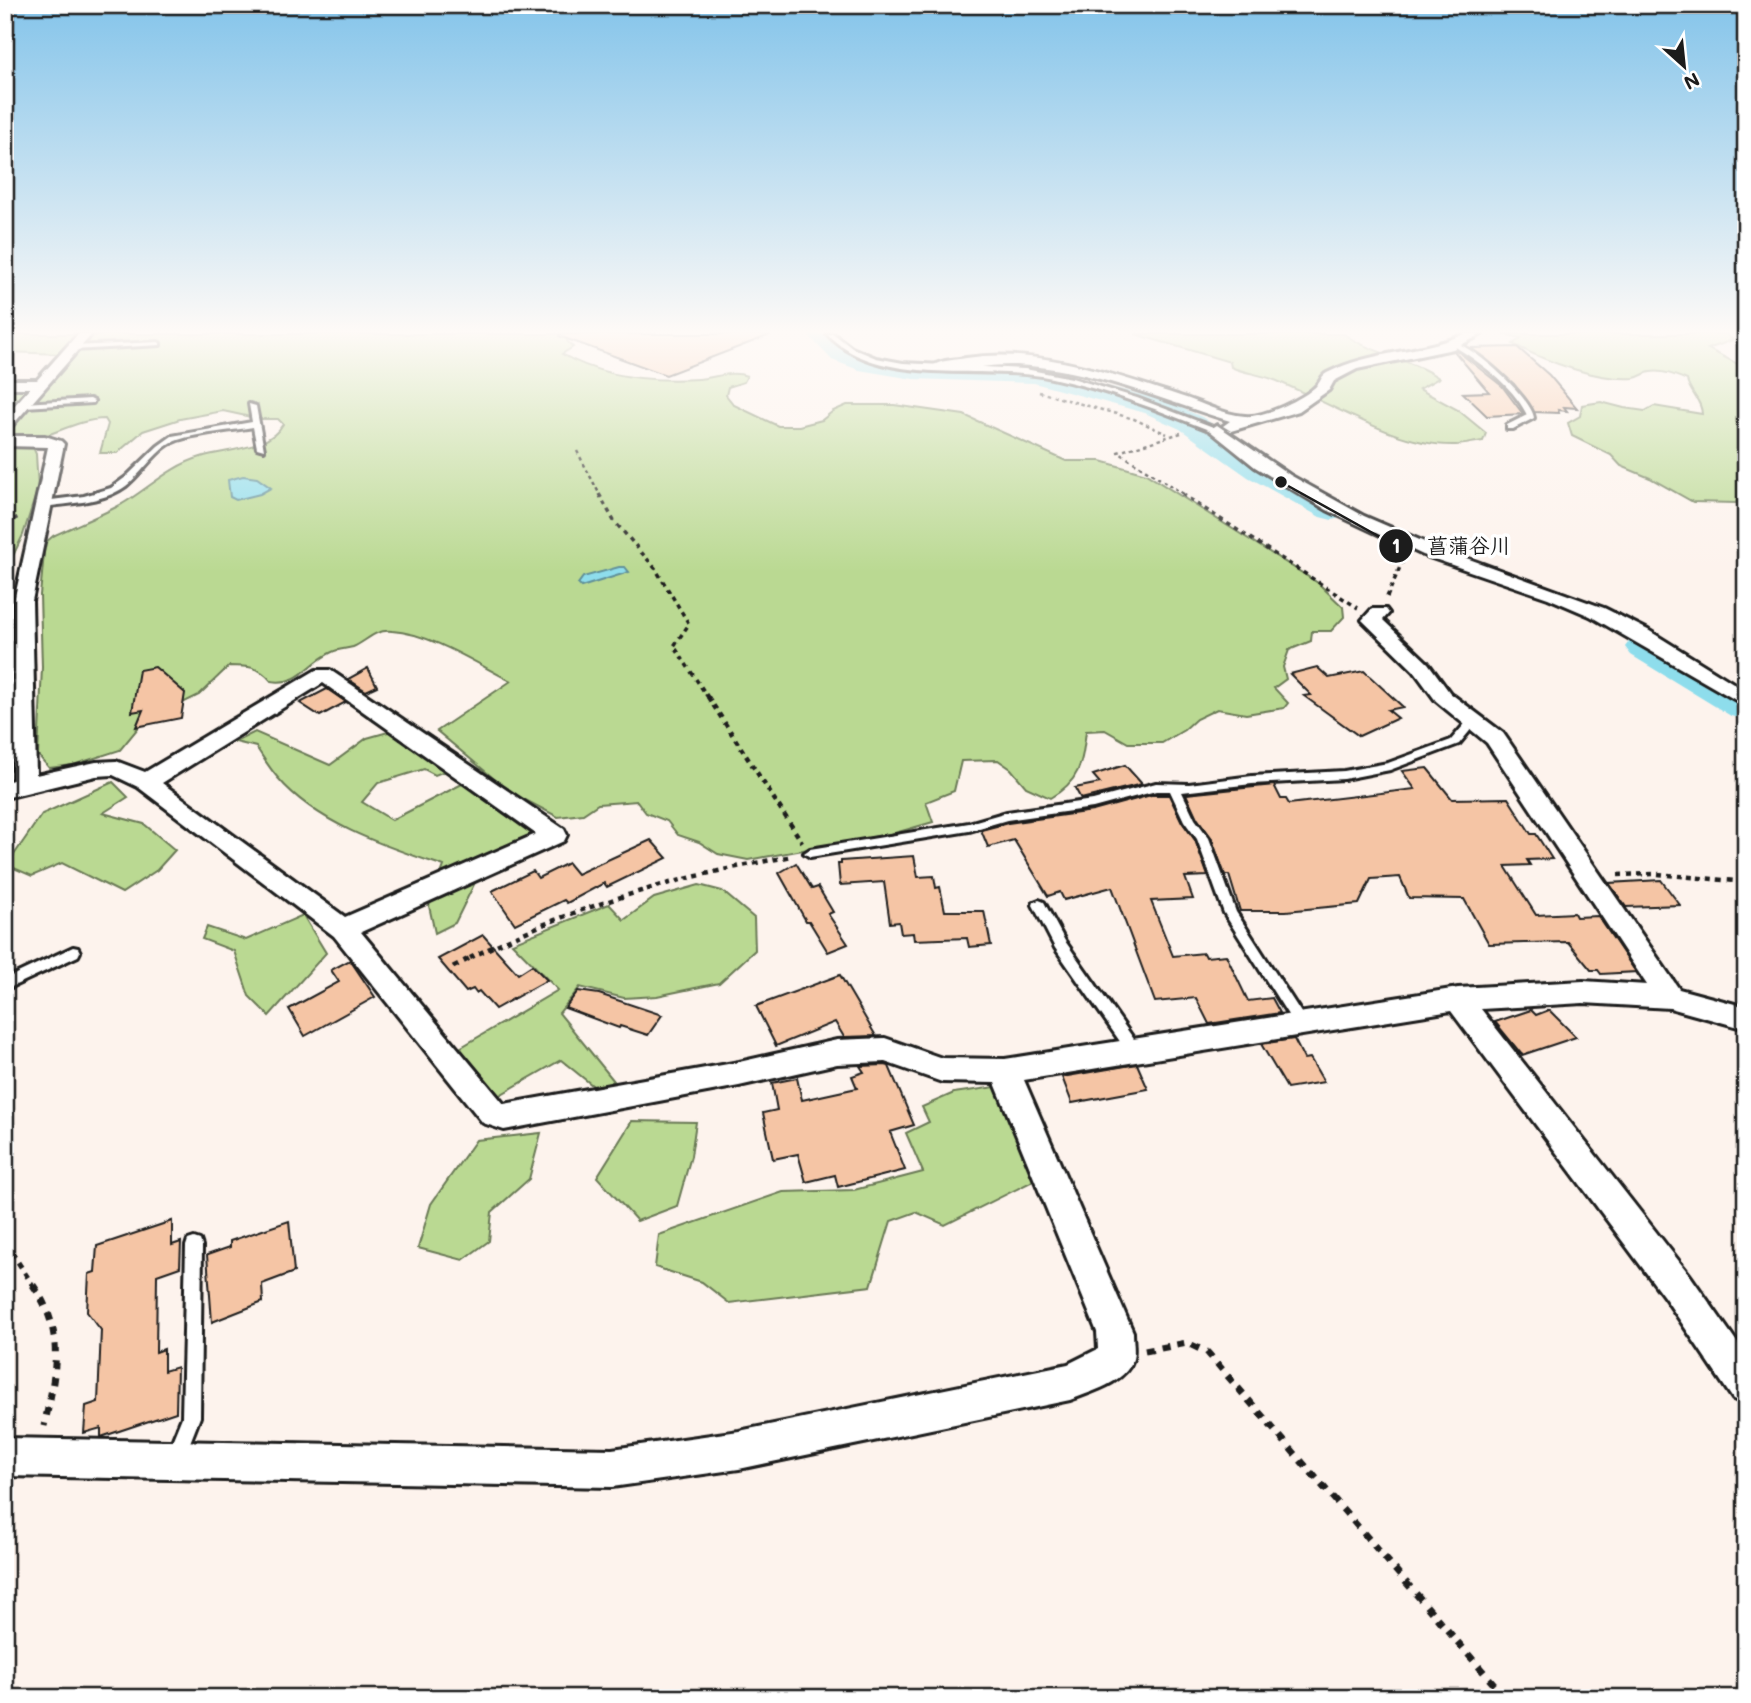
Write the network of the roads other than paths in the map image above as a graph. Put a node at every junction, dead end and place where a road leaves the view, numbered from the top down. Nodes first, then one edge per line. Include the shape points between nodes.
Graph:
1 (254, 413) edge
2 (1178, 413) edge
3 (1223, 413) edge
4 (1276, 413) edge
5 (1530, 413) edge
6 (1248, 422) junction
7 (256, 424) junction
8 (1510, 427) dead end
9 (1217, 430) junction
10 (5, 441) edge
11 (261, 448) dead end
12 (43, 504) junction
13 (1375, 616) road end
14 (1746, 699) edge
15 (1473, 721) junction
16 (14, 753) edge
17 (146, 782) junction
18 (1174, 787) junction
19 (15, 788) edge
20 (810, 853) road end
21 (1039, 905) dead end
22 (343, 929) junction
23 (73, 952) dead end
24 (5, 985) edge
25 (1670, 997) junction
26 (1458, 999) junction
27 (1746, 1018) edge
28 (1300, 1022) junction
29 (1133, 1049) junction
30 (1005, 1071) junction
31 (194, 1246) dead end
32 (1746, 1386) edge
33 (21, 1458) edge
34 (174, 1458) junction

1 - 7 lane
2 - 9 lane
3 - 6 street
4 - 6 street
5 - 8 lane via 1529,419
6 - 9 street
7 - 11 lane
7 - 12 lane via 175,438 118,487
9 - 14 street via 1281,478 1413,544 1598,612
10 - 12 street via 56,443
12 - 16 street via 23,601
13 - 15 street via 1443,697
15 - 18 lane via 1455,742 1390,766 1344,775
15 - 25 street via 1495,738
16 - 19 street
17 - 19 street via 116,768 96,768
17 - 22 street
17 - 22 street via 323,674 555,835
18 - 20 lane via 1156,786 1093,804
18 - 28 lane via 1203,838 1230,913
21 - 29 lane via 1060,944
22 - 30 street via 494,1114 504,1117 837,1052 884,1050 942,1070
23 - 24 lane
25 - 26 street via 1583,992
25 - 27 street
26 - 28 street
26 - 32 street via 1677,1286
28 - 29 street
29 - 30 street
30 - 34 street via 1115,1332 1116,1357 1105,1366 1070,1382 739,1450 612,1468
31 - 34 lane via 191,1417
33 - 34 street

